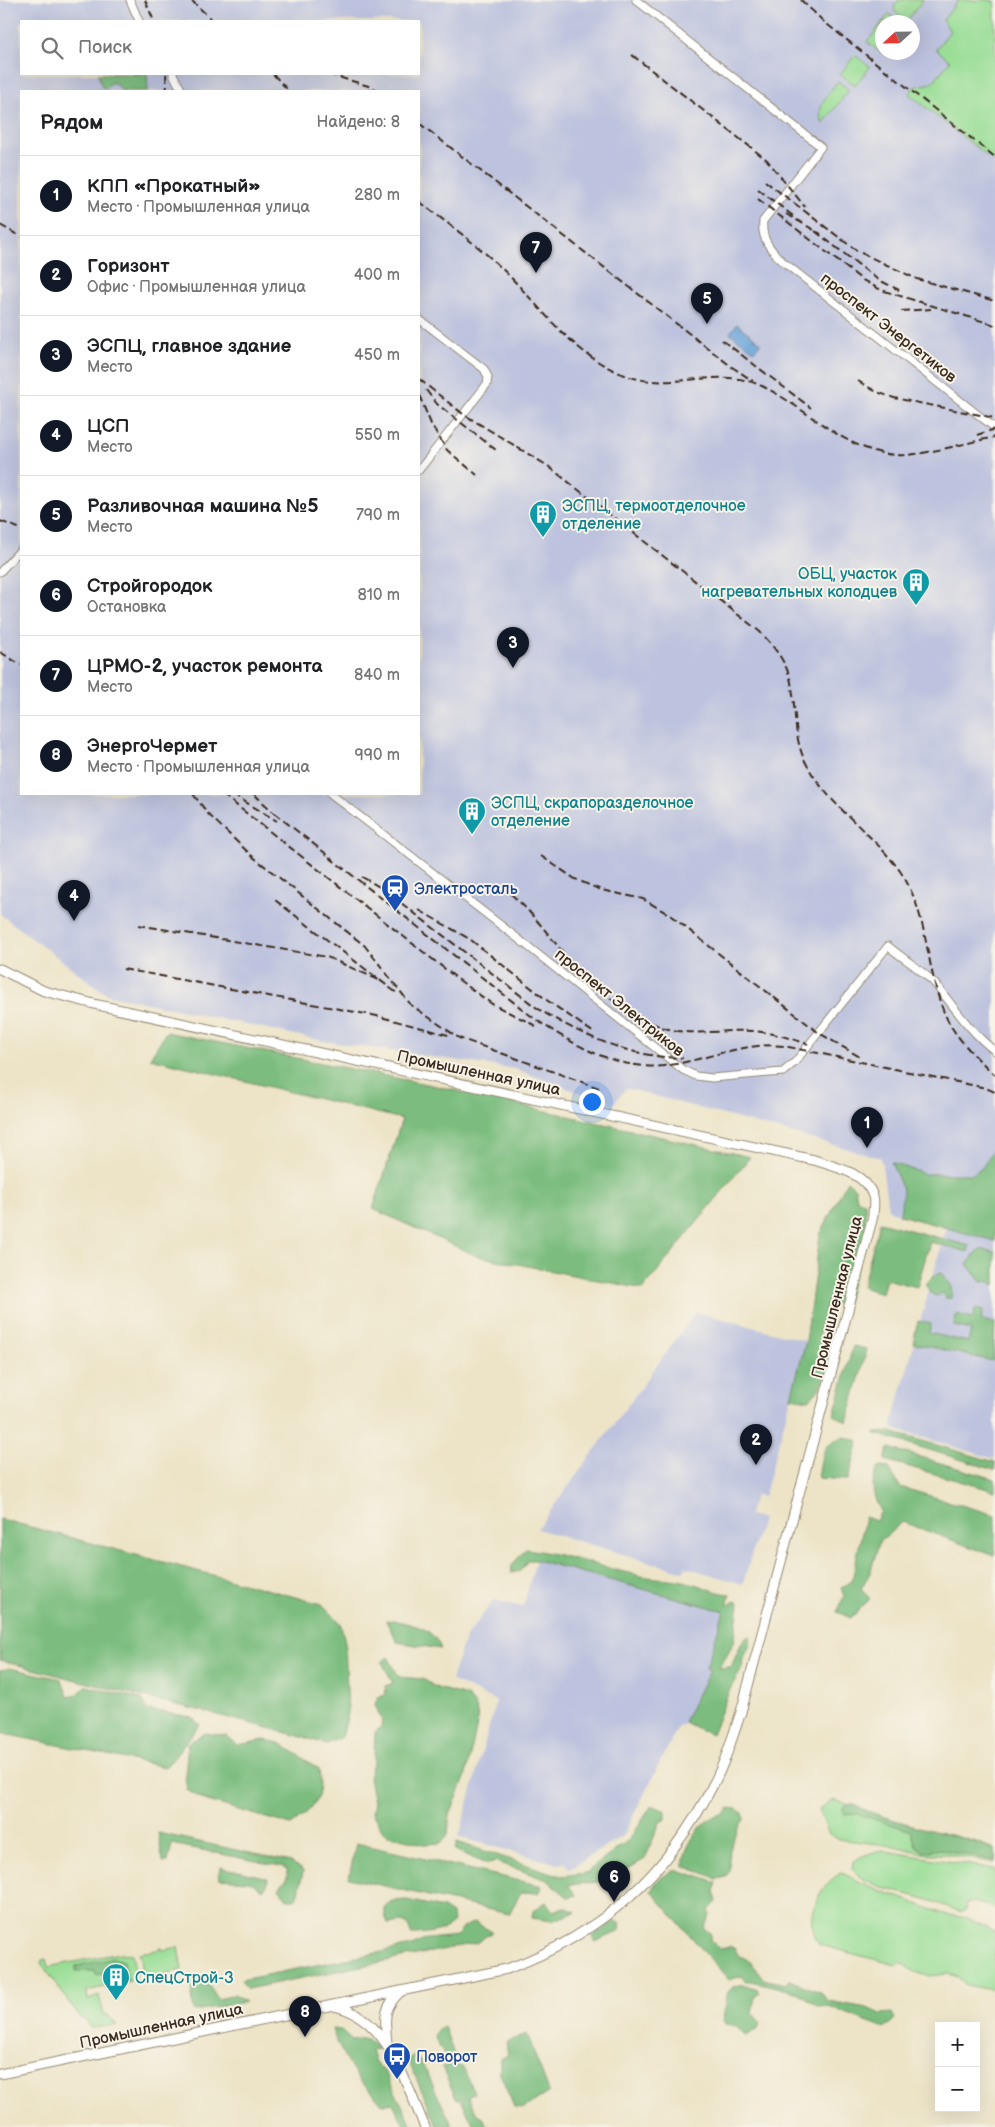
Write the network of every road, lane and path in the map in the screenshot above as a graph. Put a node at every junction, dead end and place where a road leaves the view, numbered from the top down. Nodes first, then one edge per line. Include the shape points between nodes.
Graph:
1 (130, 0) edge
2 (636, 0) edge
3 (139, 20) edge
4 (174, 75) edge
5 (182, 90) edge
6 (420, 320) edge
7 (995, 428) edge
8 (420, 469) edge
9 (20, 550) edge
10 (0, 572) edge
11 (332, 795) edge
12 (0, 969) edge
13 (995, 1051) edge
14 (401, 1991) junction
15 (329, 2005) junction
16 (387, 2044) junction
17 (0, 2074) edge
18 (425, 2127) edge

1 - 3 street
2 - 7 street, проспект Энергетиков via 821,147 763,221 763,234 768,246 782,261
4 - 5 street
6 - 8 street via 484,370 488,377 487,384
9 - 10 street
11 - 13 street, проспект Электриков via 683,1070 696,1076 712,1078 783,1072 795,1062 888,946 934,984 963,1022
12 - 14 street, Промышленная улица via 44,991 98,1005 814,1160 847,1170 864,1182 874,1197 873,1216 741,1712 714,1783 684,1836 660,1868 635,1892 598,1924 560,1946 506,1969
14 - 15 street, Промышленная улица
14 - 16 street via 390,2002 384,2018
15 - 16 street, Промышленная улица via 346,2008 364,2017
15 - 17 street, Промышленная улица
16 - 18 street

